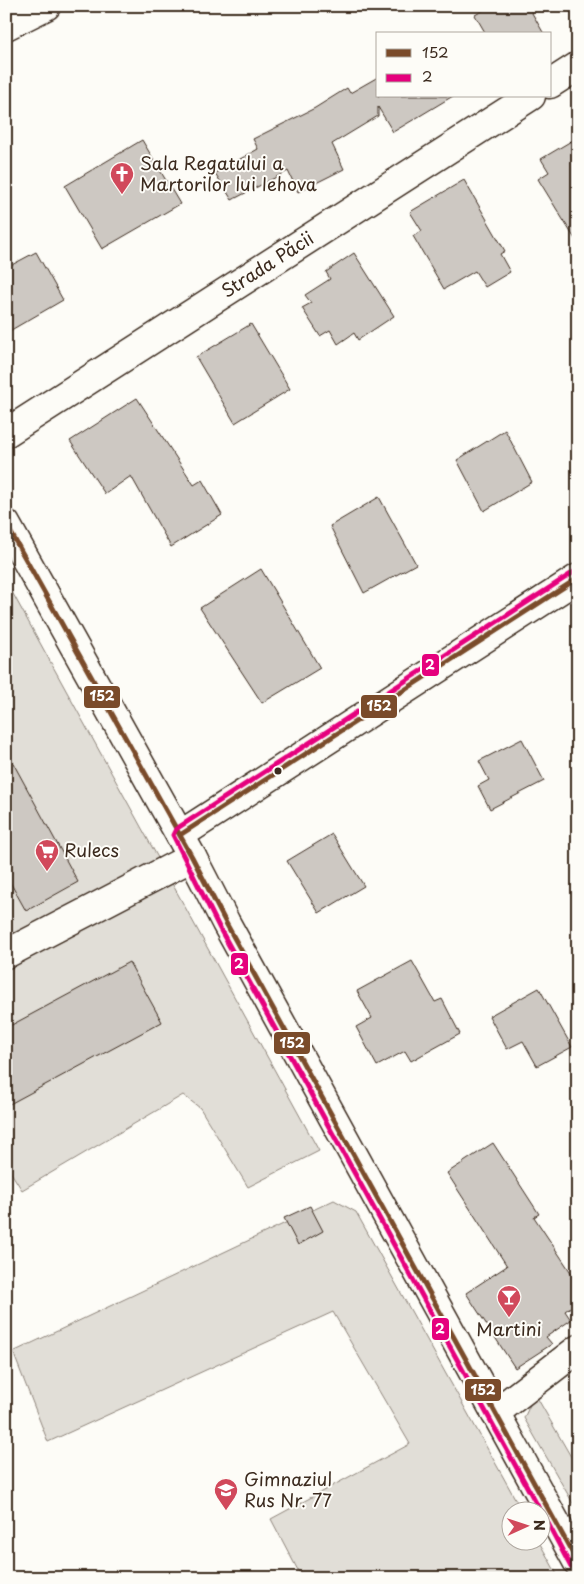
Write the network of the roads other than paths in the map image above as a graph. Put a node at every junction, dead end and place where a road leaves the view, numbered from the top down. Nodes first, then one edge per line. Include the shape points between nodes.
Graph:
1 (46, 6) edge
2 (6, 26) edge
3 (578, 66) edge
4 (552, 83) edge
5 (528, 98) edge
6 (6, 433) edge
7 (6, 524) edge
8 (578, 578) edge
9 (186, 846) junction
10 (6, 954) edge
11 (578, 1349) edge
12 (496, 1413) junction
13 (578, 1562) edge

1 - 2 street
3 - 4 street
5 - 6 street, Strada Păcii
7 - 9 street
8 - 9 street
9 - 10 street
9 - 12 street
11 - 12 street
12 - 13 street

